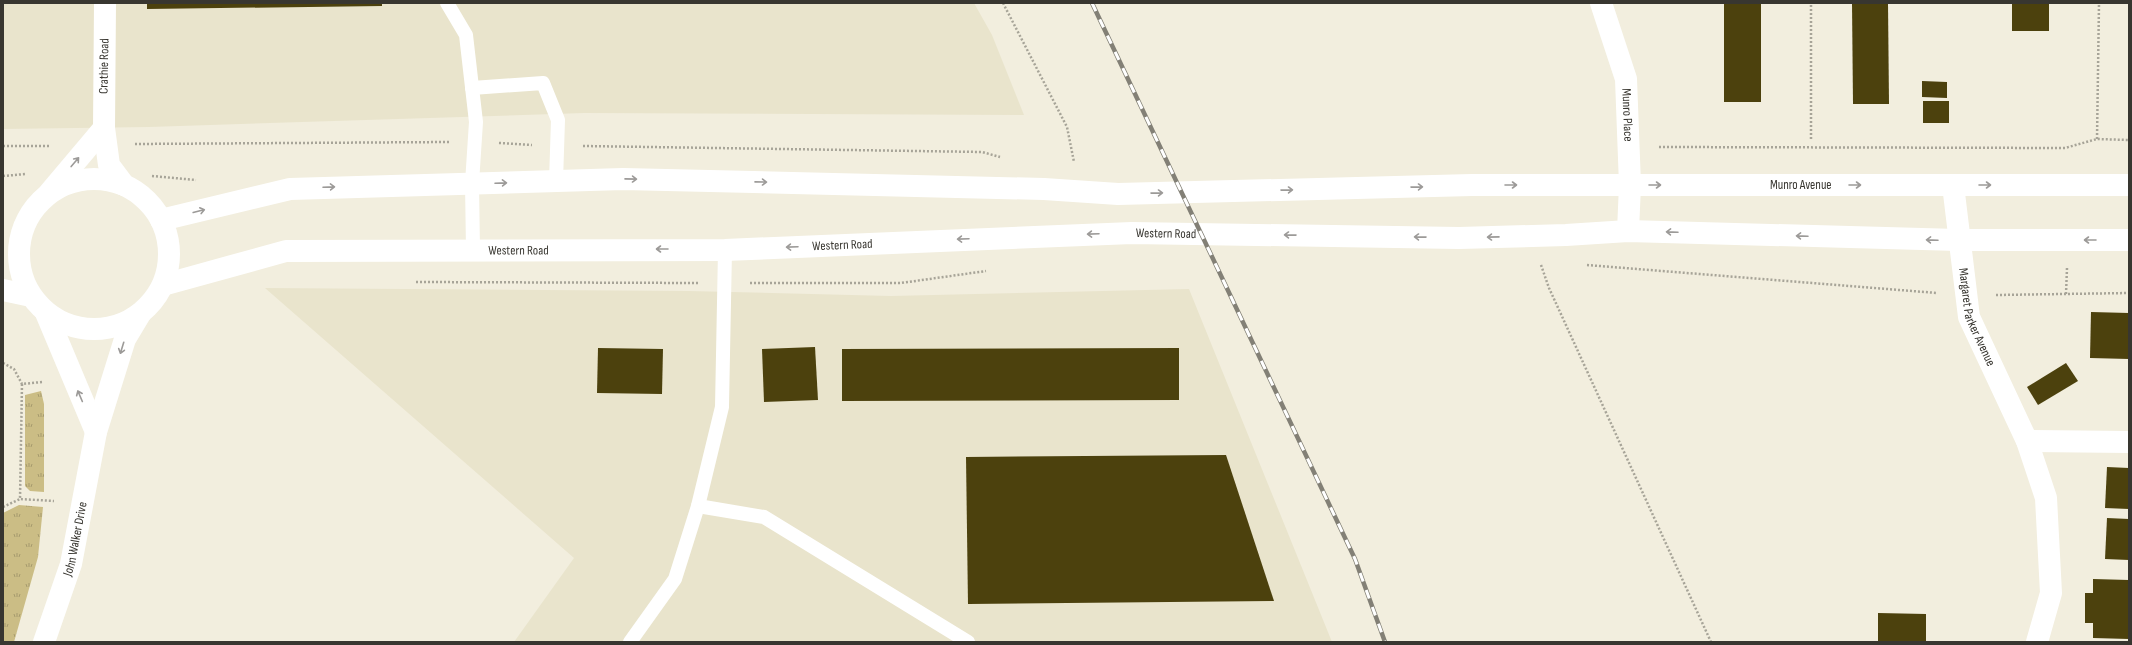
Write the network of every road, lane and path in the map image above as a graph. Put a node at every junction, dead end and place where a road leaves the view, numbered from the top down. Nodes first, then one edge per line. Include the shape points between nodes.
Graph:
1 (105, 3) edge
2 (447, 3) edge
3 (1003, 3) edge
4 (1602, 3) edge
5 (1811, 3) edge
6 (2099, 3) edge
7 (472, 88) junction
8 (1811, 139) dead end
9 (2097, 139) junction
10 (99, 140) junction
11 (2129, 140) edge
12 (475, 142) junction
13 (3, 146) edge
14 (557, 146) junction
15 (1628, 147) junction
16 (1004, 158) dead end
17 (1076, 169) dead end
18 (556, 181) junction
19 (472, 183) junction
20 (124, 185) junction
21 (1630, 185) junction
22 (1953, 185) junction
23 (2129, 185) edge
24 (50, 192) junction
25 (161, 220) junction
26 (12, 228) edge
27 (1628, 231) junction
28 (1958, 240) junction
29 (2129, 240) edge
30 (473, 250) junction
31 (725, 250) junction
32 (1547, 262) dead end
33 (1579, 264) dead end
34 (994, 270) dead end
35 (410, 282) dead end
36 (725, 283) junction
37 (163, 285) junction
38 (3, 290) edge
39 (2129, 292) edge
40 (31, 296) junction
41 (1966, 296) junction
42 (46, 313) junction
43 (140, 314) junction
44 (3, 363) edge
45 (73, 379) junction
46 (22, 384) junction
47 (96, 432) junction
48 (2027, 441) junction
49 (2129, 442) edge
50 (20, 499) junction
51 (82, 502) junction
52 (698, 506) junction
53 (3, 507) edge
54 (44, 642) edge
55 (630, 642) edge
56 (968, 642) edge
57 (1711, 642) edge
58 (2037, 642) edge

1 - 10 main road, Crathie Road
2 - 7 lane via 466,35
3 - 17 path via 1067,127
4 - 15 main road, Munro Place via 1626,79
5 - 8 path
6 - 9 path
7 - 12 lane via 476,122
7 - 14 lane via 543,83 558,120
9 - 11 path
9 - 15 path via 2065,148
10 - 12 path
10 - 13 path
10 - 20 main road, Crathie Road via 109,165
24 -> 10 main road
12 - 14 path
12 - 19 lane
14 - 16 path via 982,152
14 - 18 lane
15 - 21 main road, Munro Place
19 -> 18 main road
18 -> 21 main road, Munro Avenue via 623,179 996,188 1118,194 1472,185
25 -> 19 main road via 290,188
19 - 30 lane
20 - 24 main road via 99,178 73,181
20 - 25 main road via 146,199
21 -> 22 main road, Munro Avenue
21 - 27 main road, Munro Place
22 -> 23 main road, Munro Avenue
22 - 28 main road, Margaret Parker Avenue
24 - 26 main road
25 - 37 main road via 168,241 169,263
26 - 40 main road via 22,275
28 -> 27 main road
27 -> 31 main road, Western Road via 1459,238 1132,233
29 -> 28 main road
28 - 41 main road, Margaret Parker Avenue
31 -> 30 main road, Western Road
30 - 37 main road, Western Road via 286,251
31 - 36 lane
32 - 57 path via 1539,261 1549,288
33 - 41 path
34 - 36 path via 901,283
35 - 36 path
36 - 52 lane via 722,407
37 - 43 main road
38 - 40 main road
39 - 41 path
40 - 42 main road
41 - 48 main road, Margaret Parker Avenue via 1969,317
42 - 43 main road via 68,325 93,329 118,326
42 - 45 main road
43 -> 47 main road, John Walker Drive via 125,339
44 - 46 path via 14,369
45 - 46 path
47 -> 45 main road
46 - 50 path
47 - 51 main road, John Walker Drive
48 - 49 main road
48 - 58 main road, Margaret Parker Avenue via 2046,498 2051,593
50 - 51 path
50 - 53 path
51 - 54 main road, John Walker Drive via 71,564
52 - 55 lane via 675,579
52 - 56 lane via 764,517

